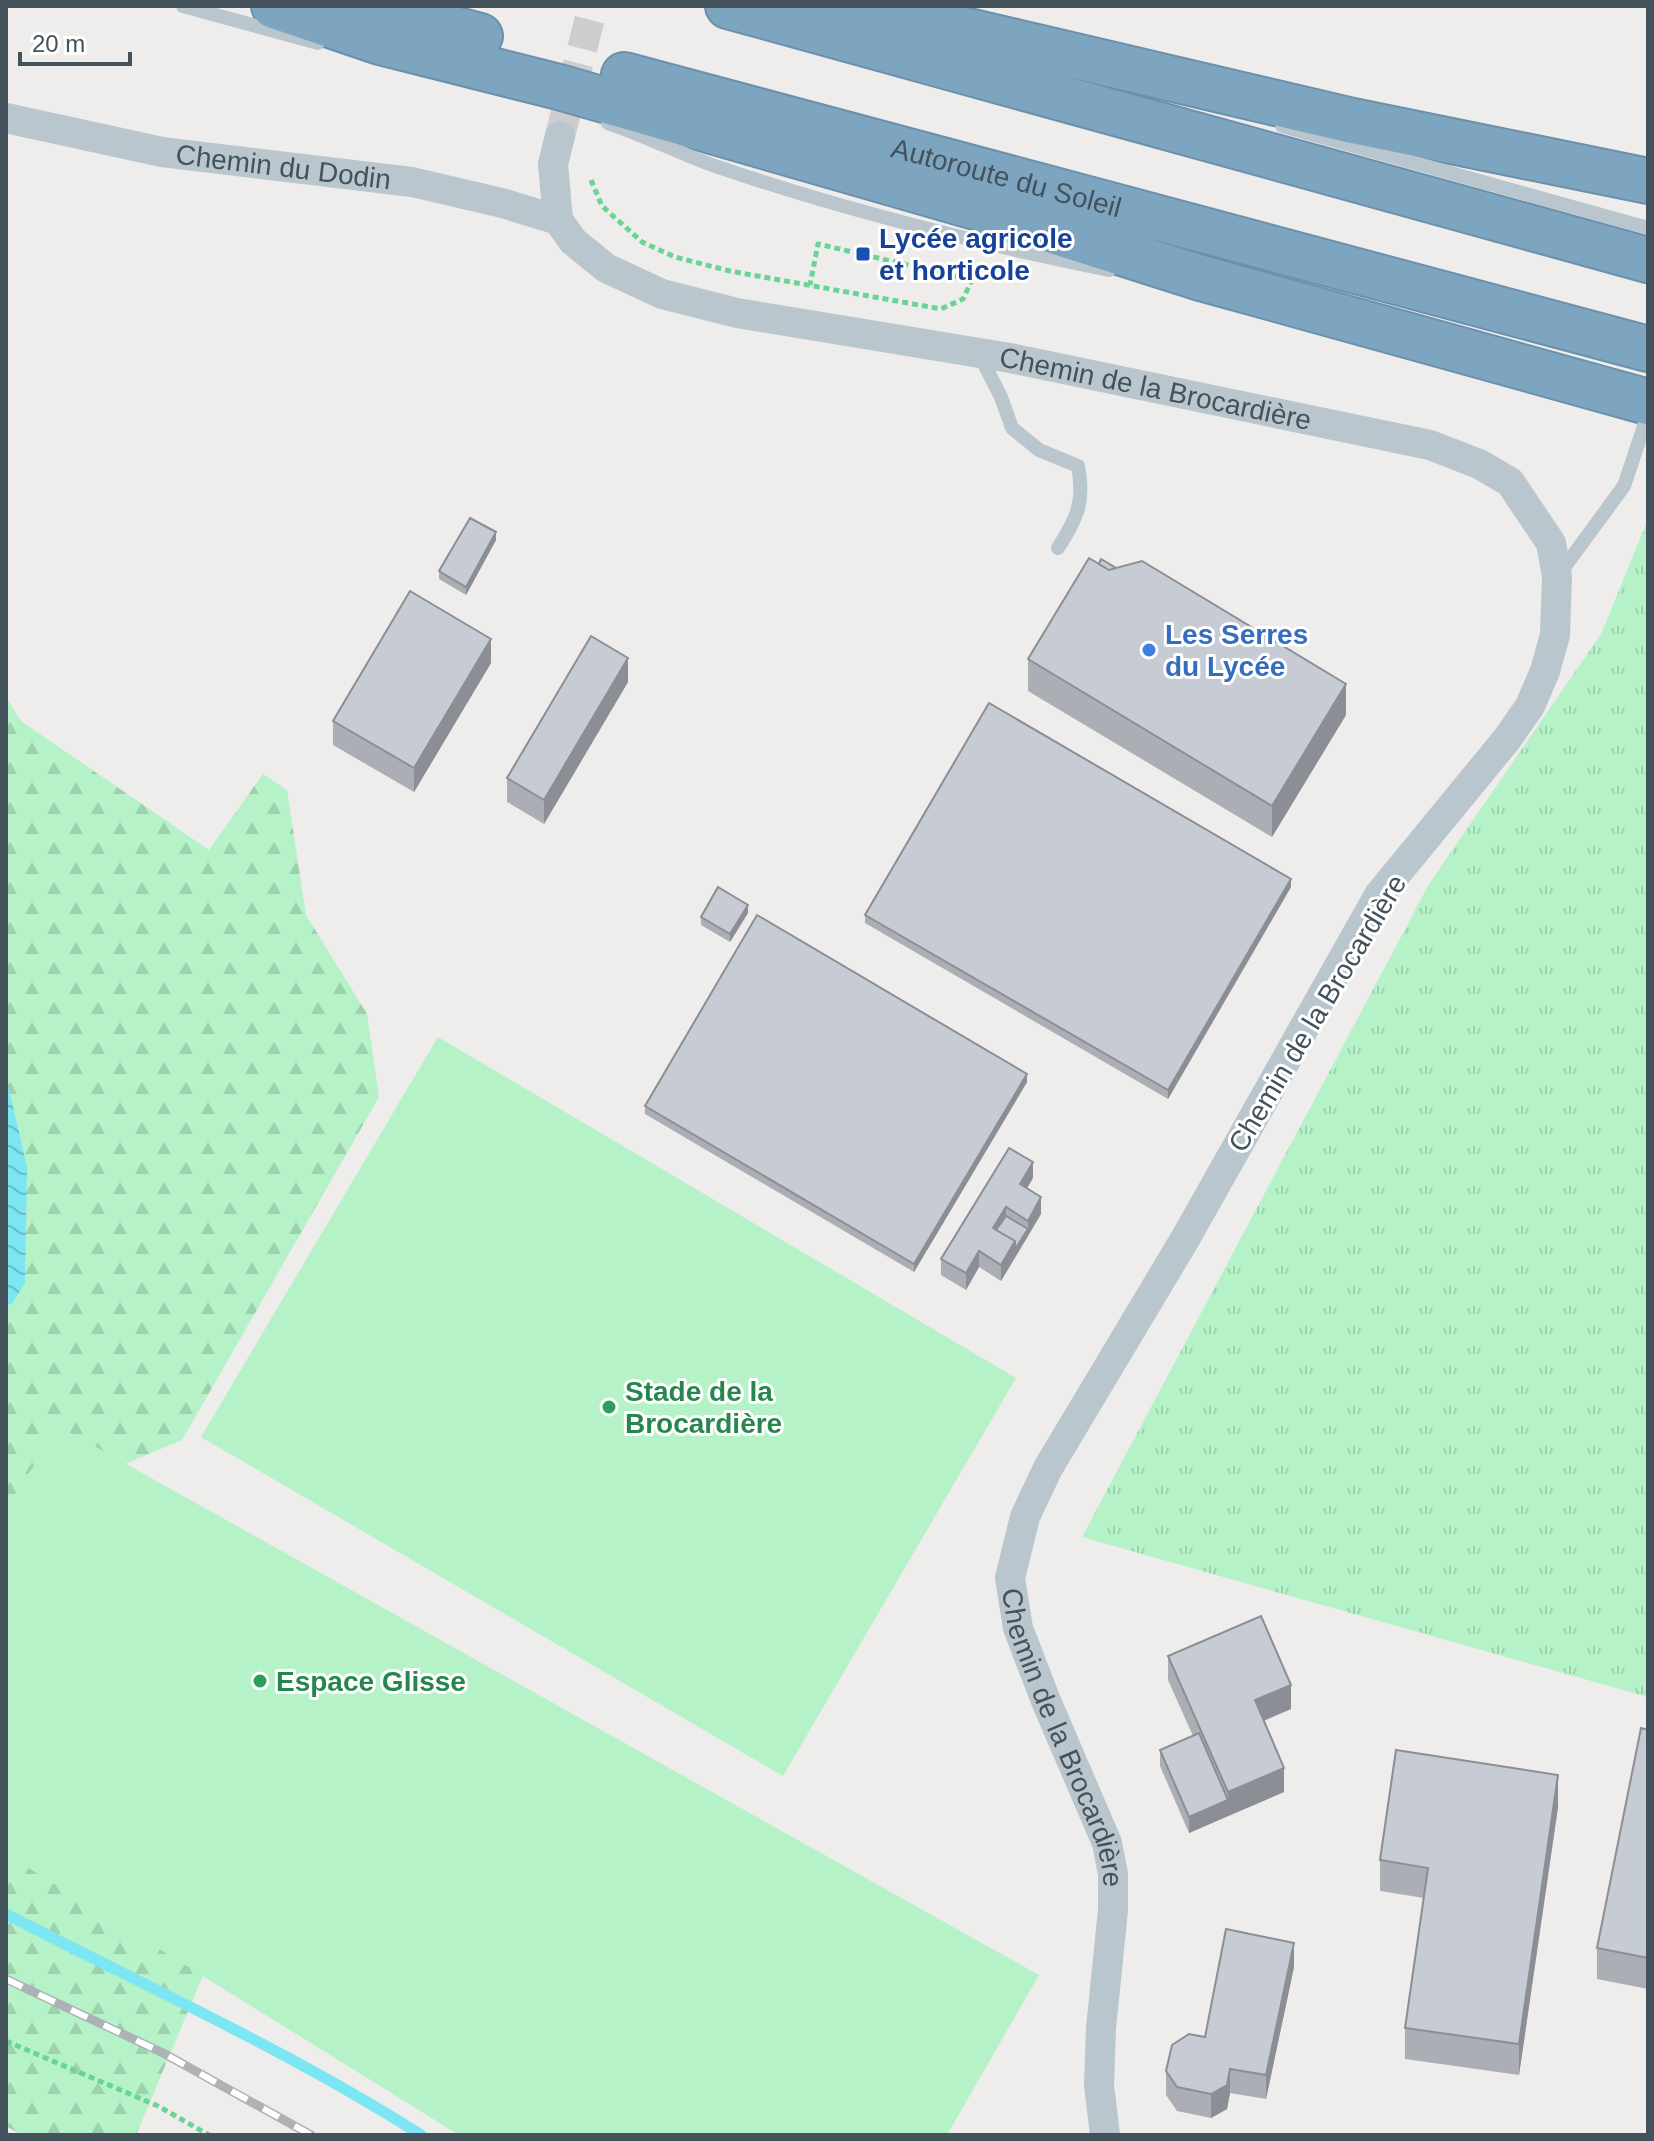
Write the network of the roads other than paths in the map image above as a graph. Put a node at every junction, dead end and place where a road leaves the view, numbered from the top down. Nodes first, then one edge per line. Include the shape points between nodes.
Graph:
1 (183, 6) edge
2 (274, 6) edge
3 (366, 6) edge
4 (728, 6) edge
5 (842, 6) edge
6 (872, 6) edge
7 (917, 19) junction
8 (973, 34) junction
9 (337, 48) dead end
10 (1168, 93) dead end
11 (6, 118) edge
12 (595, 119) dead end
13 (1271, 123) dead end
14 (560, 136) tunnel mouth
15 (1648, 181) edge
16 (558, 220) junction
17 (1648, 228) edge
18 (1648, 260) edge
19 (1121, 272) dead end
20 (1148, 276) dead end
21 (1201, 278) junction
22 (1648, 349) edge
23 (978, 352) junction
24 (1648, 402) edge
25 (1648, 414) edge
26 (1058, 548) dead end
27 (1557, 576) junction
28 (1105, 2135) edge

1 - 9 lane
2 - 21 highway via 380,42 559,87
3 - 22 highway, Autoroute du Soleil
4 - 18 highway
5 - 7 highway
6 - 7 lane
7 - 8 highway
8 - 10 lane
8 - 15 highway via 1353,121
11 - 16 street, Chemin du Dodin via 162,152 412,182
12 - 19 lane via 714,165 874,215 988,246
13 - 17 lane
14 - 16 street via 553,164
16 - 23 street, Chemin de la Brocardière via 573,241 606,268 662,294 737,313
20 - 21 lane
21 - 24 highway
23 - 26 lane via 1012,428 1039,450 1078,466 1083,490 1075,521
23 - 27 street, Chemin de la Brocardière via 1430,445 1510,482 1551,543
25 - 27 lane via 1624,486
27 - 28 street, Chemin de la Brocardière via 1555,635 1530,706 1379,895 1185,1239 1048,1468 1025,1517 1010,1578 1018,1628 1107,1843 1113,1874 1100,2042

